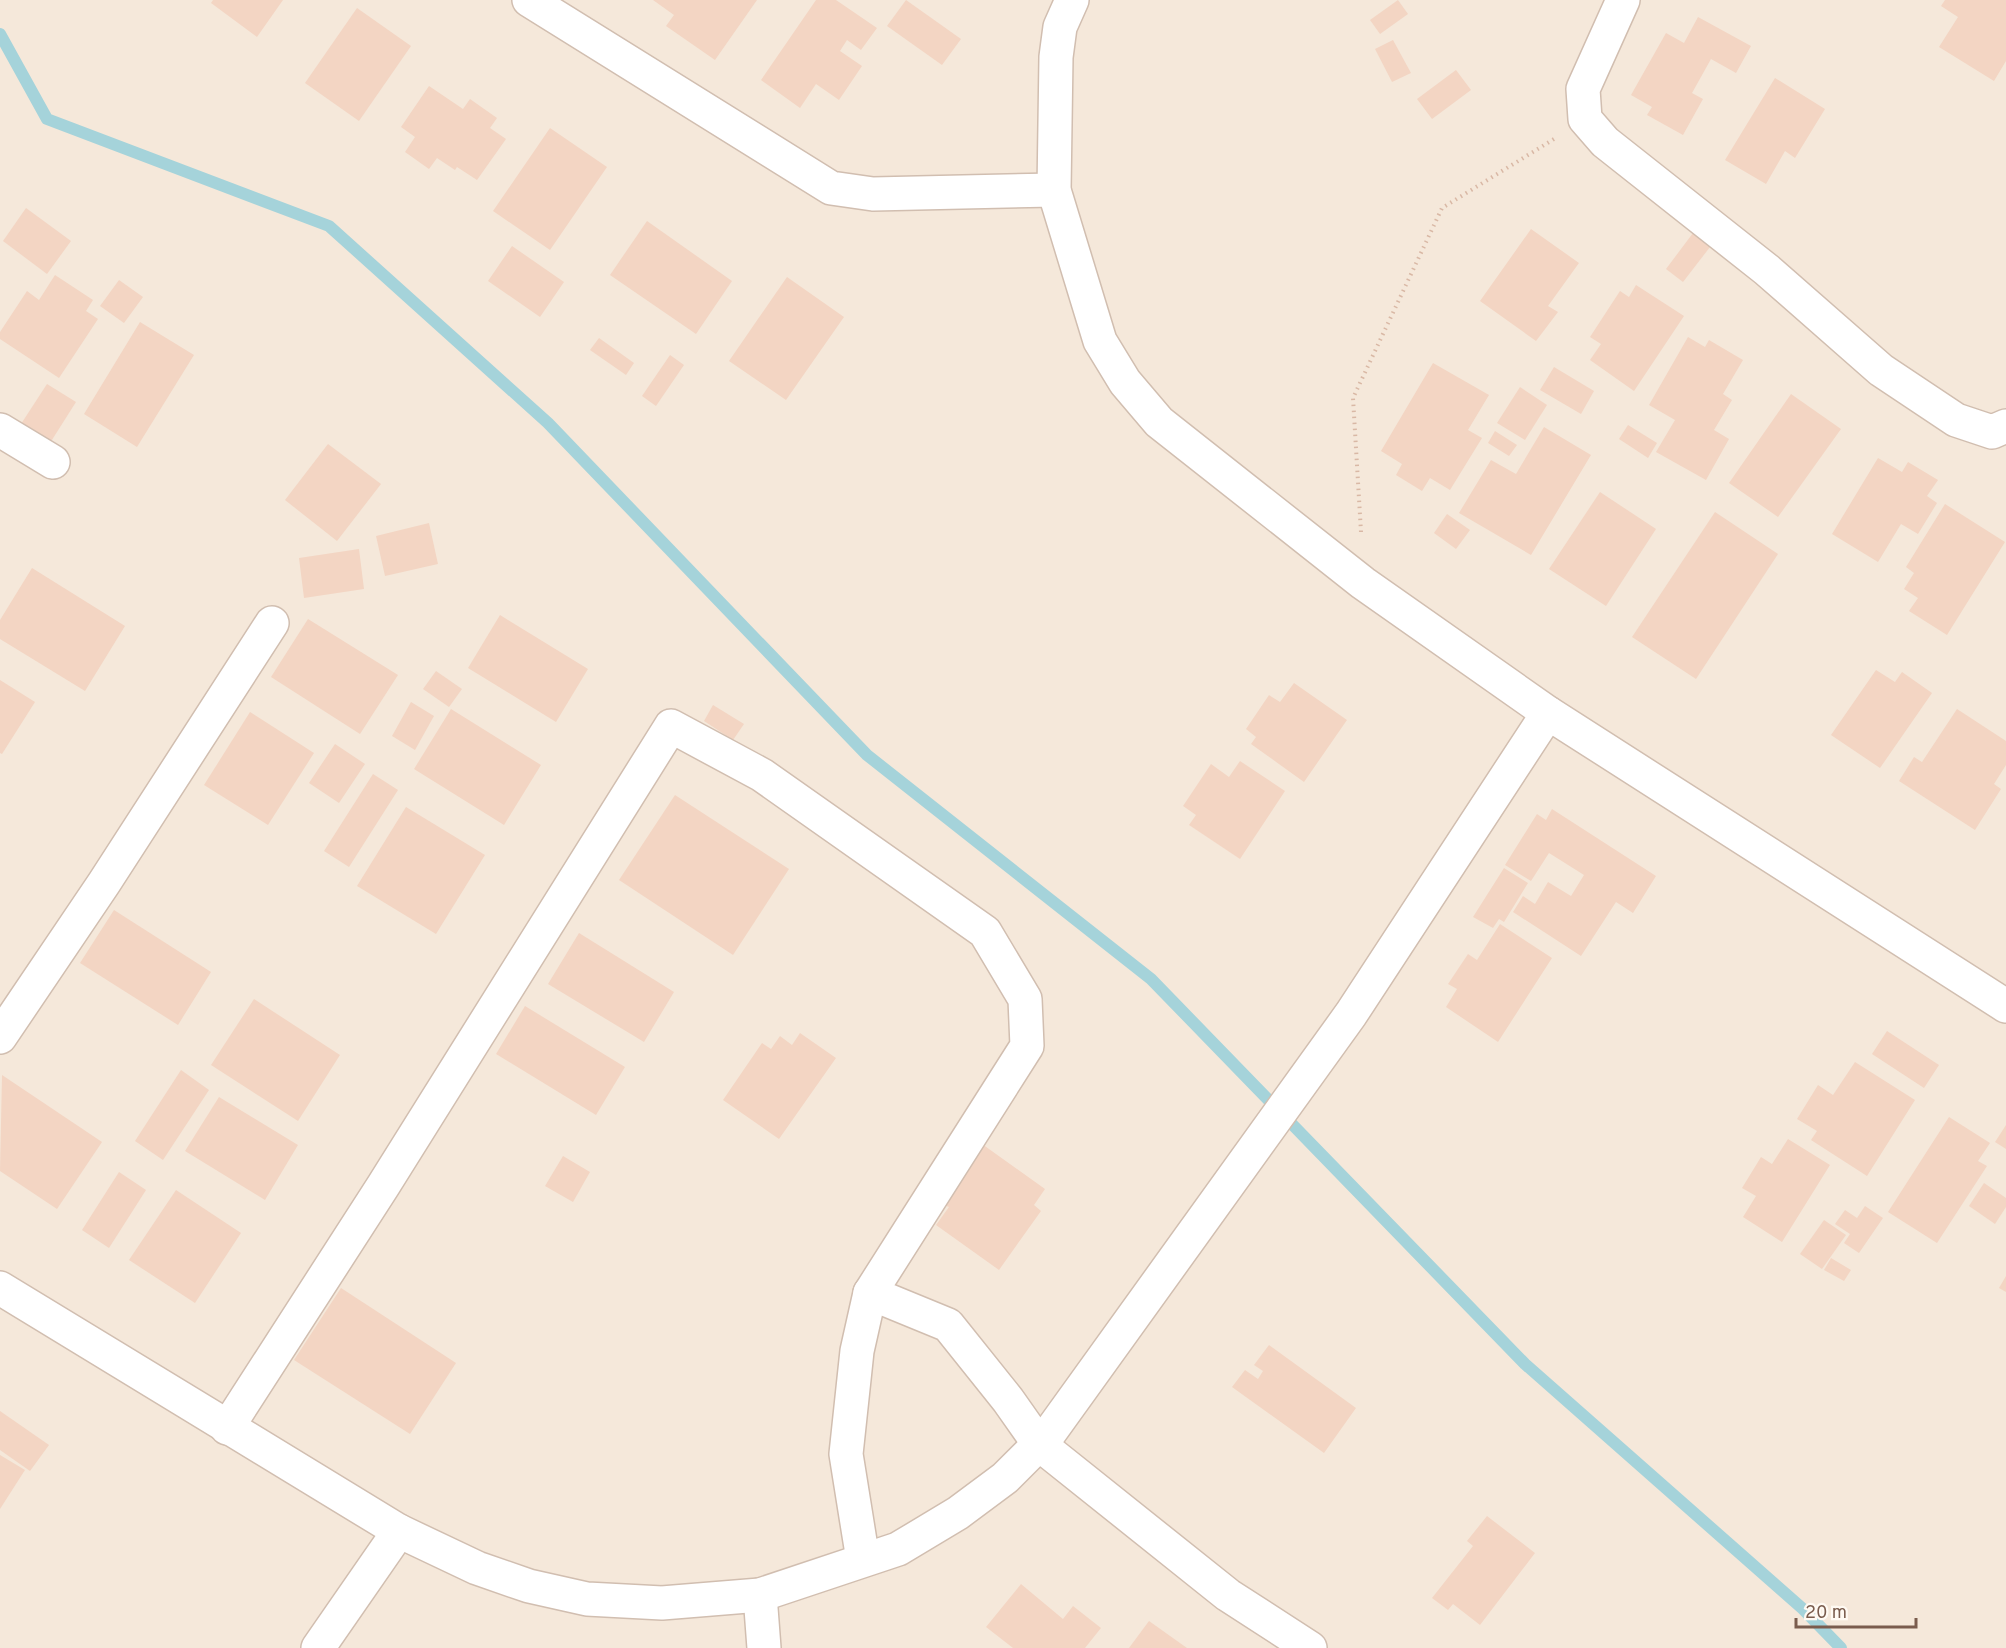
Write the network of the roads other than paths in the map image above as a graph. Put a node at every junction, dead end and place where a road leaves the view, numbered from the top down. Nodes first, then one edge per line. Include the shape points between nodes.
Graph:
1 (529, 0) edge
2 (1072, 0) edge
3 (1623, 0) edge
4 (1054, 190) junction
5 (2006, 426) edge
6 (0, 430) edge
7 (53, 462) dead end
8 (272, 623) dead end
9 (1548, 713) junction
10 (2006, 1006) edge
11 (0, 1037) edge
12 (0, 1288) edge
13 (870, 1293) junction
14 (227, 1428) junction
15 (1039, 1444) junction
16 (399, 1531) junction
17 (863, 1560) junction
18 (760, 1595) junction
19 (318, 1648) edge
20 (764, 1648) edge
21 (1310, 1648) edge

1 - 4 street via 831,188 873,194
2 - 4 street via 1060,27 1056,57
3 - 5 street via 1583,88 1585,119 1605,142 1767,270 1881,370 1956,420 1992,432
4 - 9 street via 1100,341 1125,382 1159,422 1364,583
6 - 7 street
8 - 11 street
9 - 10 street
9 - 15 street via 1351,1014
12 - 14 street
13 - 14 street via 1027,1046 1025,999 985,932 762,775 671,726 390,1176
13 - 15 street via 948,1325
13 - 17 street via 857,1352 846,1454
14 - 16 street
15 - 17 street via 1005,1478 958,1513 898,1549
15 - 21 street via 1228,1595
16 - 18 street via 477,1568 528,1586 587,1599 663,1603
16 - 19 street
17 - 18 street
18 - 20 street

